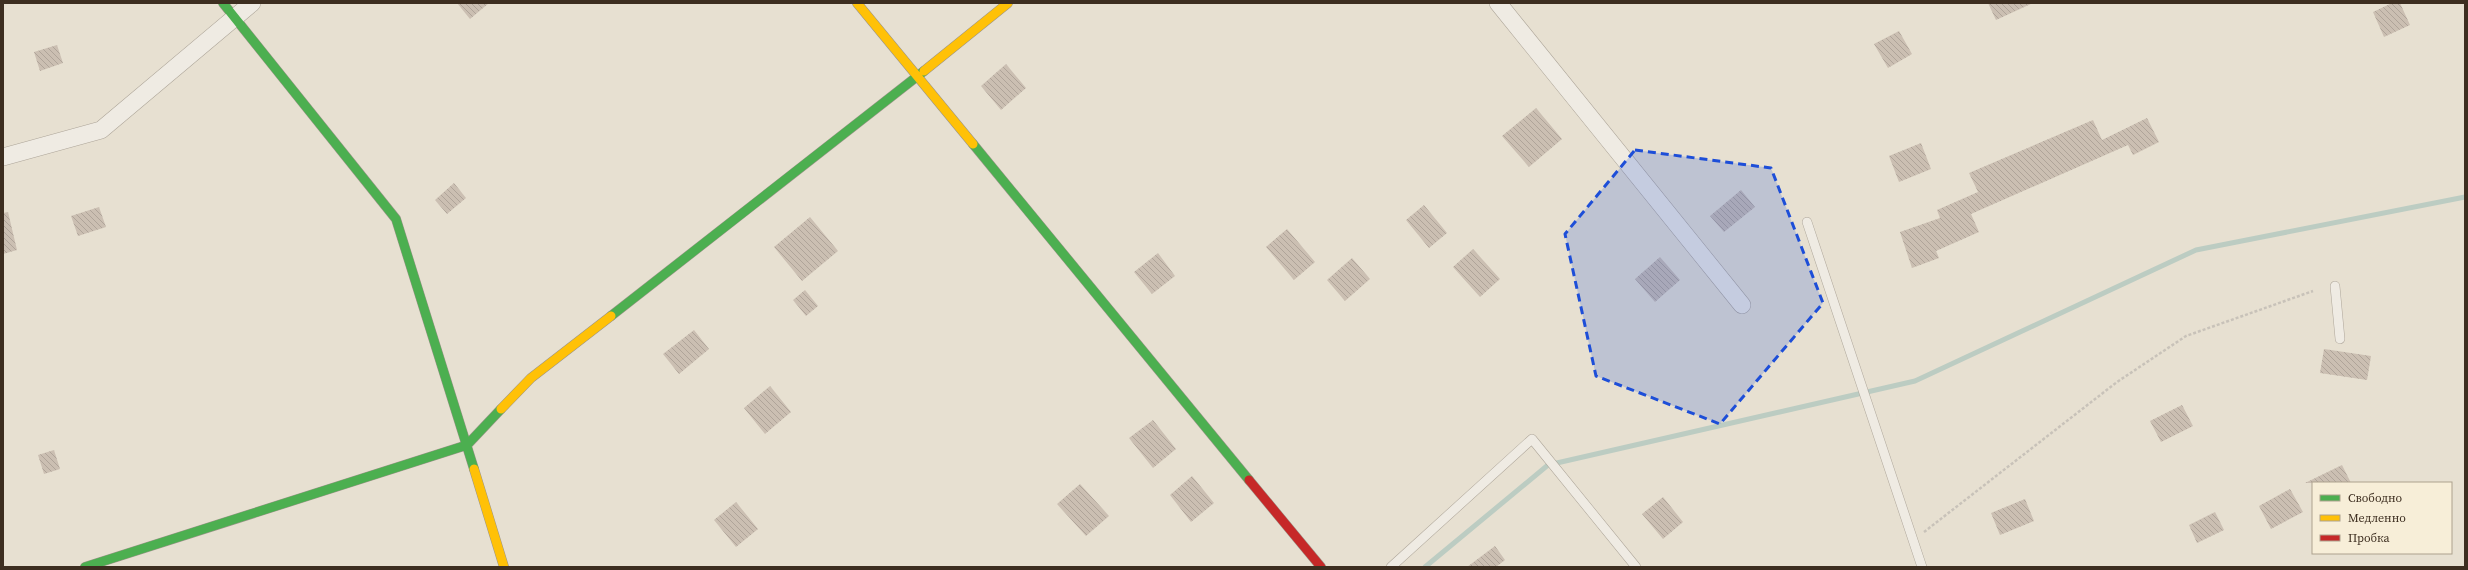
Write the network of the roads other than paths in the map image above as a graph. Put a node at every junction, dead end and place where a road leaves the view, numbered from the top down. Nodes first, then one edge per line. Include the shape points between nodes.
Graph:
1 (222, 3) edge
2 (252, 3) edge
3 (857, 3) edge
4 (1008, 3) edge
5 (1498, 3) edge
6 (235, 17) junction
7 (918, 76) junction
8 (3, 157) edge
9 (1807, 222) dead end
10 (2335, 286) dead end
11 (1742, 305) dead end
12 (2340, 339) dead end
13 (467, 445) junction
14 (85, 567) edge
15 (504, 567) edge
16 (1321, 567) edge
17 (1391, 567) edge
18 (1636, 567) edge
19 (1922, 567) edge

1 - 6 street
2 - 6 street
3 - 7 street
4 - 7 street
5 - 11 street
6 - 8 street via 101,130
6 - 13 street via 396,218
7 - 13 street via 531,378
7 - 16 street
9 - 19 lane
10 - 12 lane
13 - 14 street
13 - 15 street
17 - 18 lane via 1532,439

